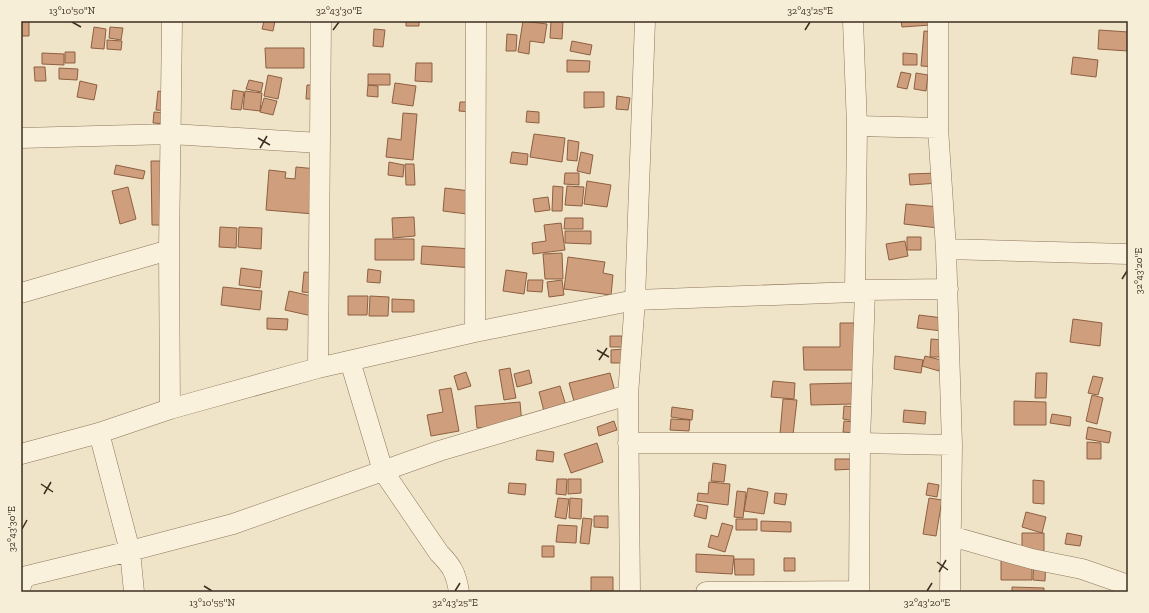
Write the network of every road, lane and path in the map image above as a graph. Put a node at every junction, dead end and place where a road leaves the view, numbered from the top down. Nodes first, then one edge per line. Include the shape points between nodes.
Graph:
1 (172, 21) edge
2 (321, 21) edge
3 (476, 21) edge
4 (645, 21) edge
5 (853, 21) edge
6 (938, 21) edge
7 (857, 126) junction
8 (938, 128) junction
9 (171, 134) junction
10 (21, 138) edge
11 (320, 143) junction
12 (946, 249) junction
13 (169, 250) junction
14 (1128, 254) edge
15 (948, 289) junction
16 (860, 291) junction
17 (21, 293) edge
18 (635, 300) junction
19 (476, 332) junction
20 (350, 361) junction
21 (318, 368) junction
22 (628, 395) junction
23 (170, 409) junction
24 (99, 433) junction
25 (628, 443) junction
26 (860, 443) junction
27 (952, 445) junction
28 (21, 454) edge
29 (383, 471) junction
30 (951, 536) junction
31 (130, 551) junction
32 (1128, 585) edge
33 (21, 586) edge
34 (859, 591) edge
35 (134, 592) edge
36 (459, 592) edge
37 (630, 592) edge
38 (706, 592) edge
39 (950, 592) edge

1 - 9 street
2 - 11 street
3 - 19 street
4 - 18 street
5 - 7 street
6 - 8 street
7 - 8 street
7 - 16 street
8 - 12 street
9 - 10 street
9 - 11 street
9 - 13 street
11 - 21 street
12 - 14 street
12 - 15 street
13 - 17 street
13 - 23 street
15 - 16 street
15 - 27 street
16 - 18 street
16 - 26 street
18 - 19 street
18 - 22 street
19 - 20 street
20 - 21 street
20 - 29 street
21 - 23 street
22 - 25 street
22 - 29 street via 439,451
23 - 24 street
24 - 28 street
24 - 31 street
25 - 26 street
25 - 37 street
26 - 27 street
26 - 34 street
27 - 30 street
29 - 31 street via 233,524
29 - 36 street via 439,553 448,562 457,577
30 - 32 street via 1032,559 1082,569
30 - 39 street
31 - 33 street via 27,576
31 - 35 street
34 - 38 street

